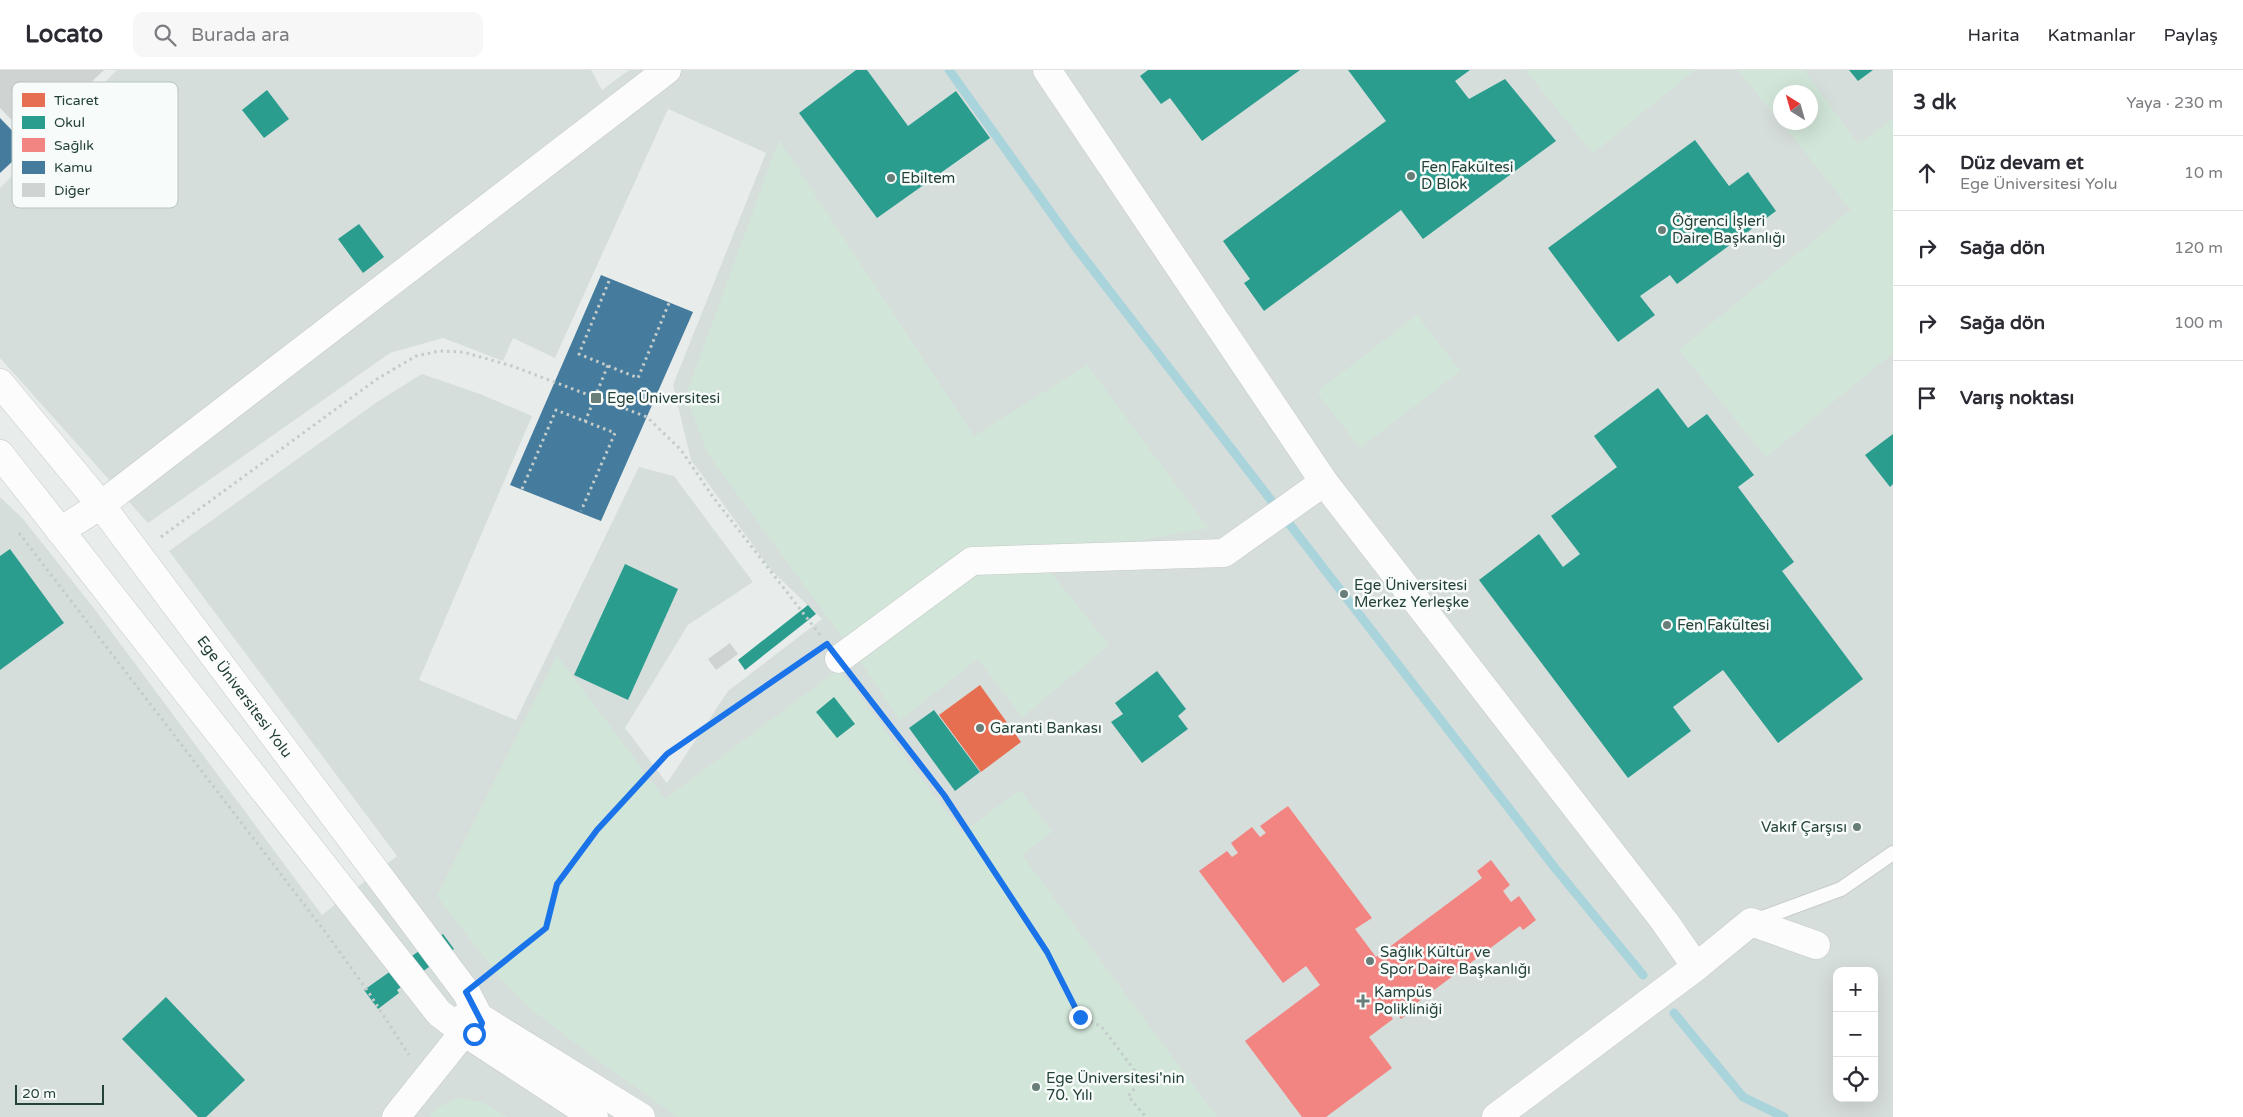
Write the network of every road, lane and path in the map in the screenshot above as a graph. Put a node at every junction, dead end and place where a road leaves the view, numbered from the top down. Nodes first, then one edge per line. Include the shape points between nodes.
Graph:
1 (667, 70) edge
2 (1047, 70) edge
3 (609, 281) dead end
4 (669, 303) dead end
5 (608, 365) junction
6 (0, 383) edge
7 (594, 397) junction
8 (584, 422) junction
9 (0, 454) edge
10 (1324, 482) junction
11 (522, 489) dead end
12 (101, 505) junction
13 (581, 511) dead end
14 (60, 531) junction
15 (19, 533) dead end
16 (136, 555) junction
17 (833, 652) junction
18 (1893, 853) edge
19 (1751, 922) junction
20 (1816, 945) dead end
21 (1696, 967) junction
22 (466, 992) junction
23 (472, 1024) junction
24 (413, 1061) dead end
25 (396, 1117) edge
26 (594, 1117) edge
27 (641, 1117) edge
28 (1146, 1117) edge
29 (1496, 1117) edge

1 - 12 street
2 - 10 street
3 - 5 path via 579,354
4 - 5 path via 638,378
5 - 7 path
6 - 12 street, Ege Üniversitesi Yolu
7 - 8 path
7 - 16 path via 512,366 463,352 439,351 416,356 377,379
7 - 17 path via 646,417 681,450 713,497
8 - 11 path via 556,410
8 - 13 path via 615,433
9 - 14 street
10 - 17 street via 1224,553 972,561
10 - 21 street
12 - 14 street
12 - 16 street, Ege Üniversitesi Yolu
14 - 23 street via 439,1013
15 - 24 path via 326,933
16 - 22 street, Ege Üniversitesi Yolu
17 - 22 path via 667,754 597,830 557,884 546,928
17 - 28 path via 944,795 1047,952 1080,1017 1101,1026 1142,1080 1128,1096
18 - 19 lane via 1841,889
19 - 20 street
19 - 21 street
21 - 29 street
22 - 23 street, Ege Üniversitesi Yolu
23 - 25 street
23 - 26 street
23 - 27 street

